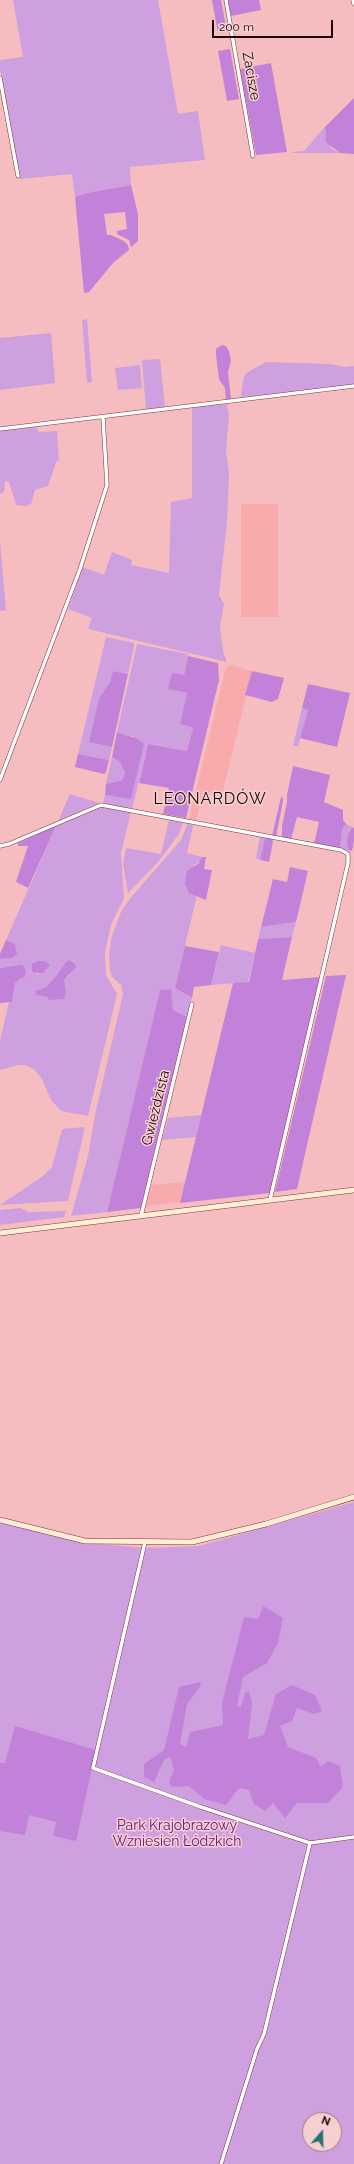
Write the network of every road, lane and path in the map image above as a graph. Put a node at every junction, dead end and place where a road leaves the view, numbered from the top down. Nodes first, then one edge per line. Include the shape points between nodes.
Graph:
1 (226, 0) edge
2 (353, 0) edge
3 (354, 4) edge
4 (0, 78) edge
5 (254, 156) dead end
6 (18, 176) dead end
7 (354, 386) edge
8 (103, 417) junction
9 (0, 429) edge
10 (0, 780) edge
11 (0, 846) edge
12 (192, 1004) dead end
13 (354, 1190) edge
14 (270, 1200) junction
15 (141, 1216) junction
16 (0, 1234) edge
17 (354, 1497) edge
18 (0, 1520) edge
19 (145, 1542) junction
20 (354, 1837) edge
21 (310, 1843) junction
22 (221, 2164) edge

1 - 5 street, Zacisze
2 - 3 street
4 - 6 street
7 - 8 street
8 - 9 street
8 - 10 street via 107,485 80,569
11 - 14 street via 101,805 341,850 348,854
12 - 15 street, Gwieździsta
13 - 14 street
14 - 15 street
15 - 16 street
17 - 19 street via 207,1540
18 - 19 street via 85,1541
19 - 21 street via 93,1768
20 - 21 street
21 - 22 street via 264,2034

